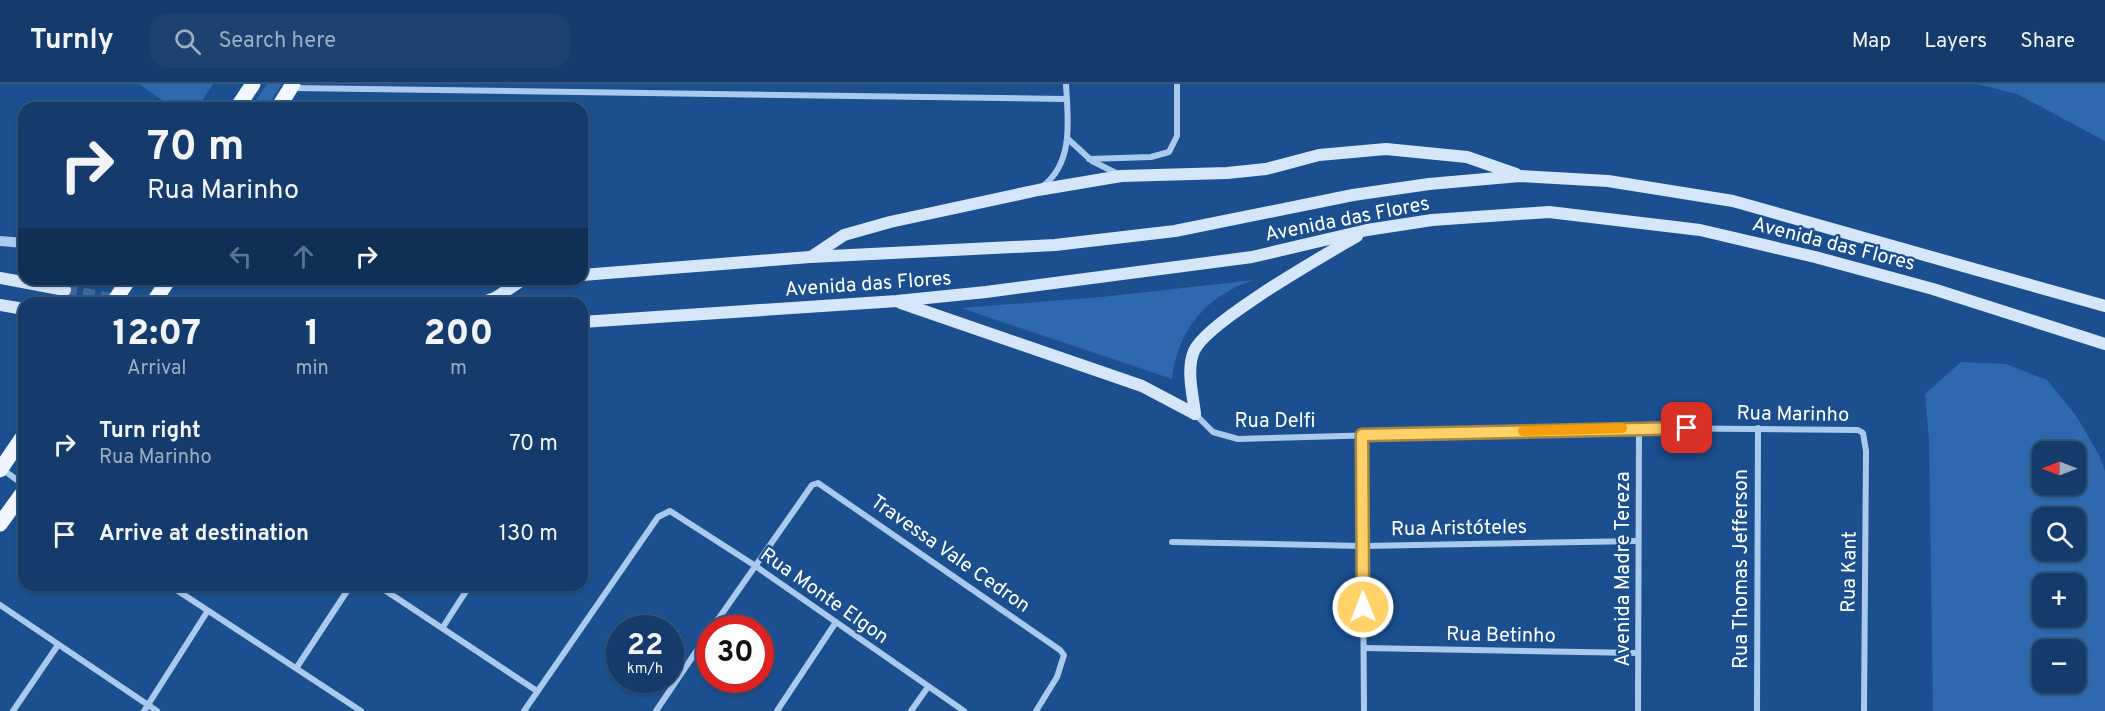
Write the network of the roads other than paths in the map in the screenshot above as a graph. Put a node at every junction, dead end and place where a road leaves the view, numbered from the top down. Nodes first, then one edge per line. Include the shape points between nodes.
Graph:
1 (241, 84) edge
2 (253, 84) edge
3 (765, 84) edge
4 (1066, 84) edge
5 (1178, 84) edge
6 (291, 86) edge
7 (765, 94) junction
8 (1066, 99) junction
9 (240, 102) edge
10 (241, 102) edge
11 (282, 102) edge
12 (1068, 139) junction
13 (1089, 159) junction
14 (1121, 176) junction
15 (1520, 176) junction
16 (1038, 190) junction
17 (1367, 230) junction
18 (0, 241) edge
19 (18, 242) edge
20 (810, 257) junction
21 (588, 275) edge
22 (0, 278) edge
23 (18, 281) edge
24 (38, 285) edge
25 (515, 285) edge
26 (65, 290) tunnel mouth
27 (497, 297) edge
28 (897, 302) junction
29 (0, 305) edge
30 (2105, 306) edge
31 (18, 308) edge
32 (588, 322) edge
33 (2105, 344) edge
34 (1196, 414) junction
35 (1639, 428) junction
36 (1758, 428) junction
37 (1863, 433) joint
38 (1362, 435) junction
39 (18, 444) edge
40 (1, 470) edge
41 (18, 481) edge
42 (18, 499) edge
43 (0, 524) edge
44 (1638, 541) junction
45 (1172, 542) dead end
46 (1362, 546) junction
47 (754, 565) junction
48 (177, 591) edge
49 (347, 591) edge
50 (386, 591) edge
51 (466, 591) edge
52 (0, 605) edge
53 (207, 612) junction
54 (720, 615) edge
55 (836, 622) junction
56 (442, 627) junction
57 (58, 645) junction
58 (1364, 648) junction
59 (696, 651) edge
60 (1637, 653) junction
61 (297, 667) junction
62 (928, 687) junction
63 (537, 691) junction
64 (146, 708) edge
65 (13, 711) edge
66 (157, 711) edge
67 (361, 711) edge
68 (524, 711) edge
69 (656, 711) edge
70 (777, 711) edge
71 (911, 711) edge
72 (964, 711) edge
73 (1036, 711) edge
74 (1364, 711) edge
75 (1638, 711) edge
76 (1757, 711) edge
77 (1863, 711) edge

1 - 9 street
2 - 10 main road
3 - 7 street
4 - 8 street
5 - 13 street via 1177,136 1169,152 1151,157
6 - 7 street
6 - 11 main road
7 - 8 street
8 - 12 street
12 - 13 street
12 - 16 street via 1057,173
13 - 14 street
14 - 15 main road via 1227,173 1266,169 1319,155 1386,149 1467,157
14 - 16 main road
15 - 20 main road, Avenida das Flores via 1407,187 1175,231 1077,243
15 - 30 main road, Avenida das Flores via 1608,181 1733,201
16 - 20 main road via 890,222 844,236
17 - 28 main road, Avenida das Flores via 1252,257
17 - 33 main road, Avenida das Flores via 1432,220 1549,212 1700,230 1933,289
17 - 34 main road via 1294,273 1201,339 1193,352 1190,375
18 - 19 street
20 - 21 main road, Avenida das Flores
22 - 23 main road
24 - 26 main road
25 - 27 main road
28 - 32 main road, Avenida das Flores
28 - 34 main road via 1142,386
29 - 31 main road
34 - 38 street, Rua Delfi via 1213,432 1238,439
35 - 36 street, Rua Marinho
35 - 38 street, Rua Marinho
35 - 44 street, Avenida Madre Tereza
36 - 37 street, Rua Marinho via 1851,428
36 - 76 street, Rua Thomas Jefferson
37 - 77 street, Rua Kant
38 - 46 street
39 - 40 main road
40 - 41 street
42 - 43 main road
44 - 46 street, Rua Aristóteles
44 - 60 street, Avenida Madre Tereza
45 - 46 street, Rua Aristóteles
46 - 58 street
47 - 54 street
47 - 55 street, Rua Monte Elgon
47 - 63 street, Rua Monte Elgon via 675,512 666,511 658,517
47 - 73 street, Travessa Vale Cedron via 816,482 1064,655 1057,677
48 - 53 street
49 - 61 street
50 - 56 street
51 - 56 street
52 - 57 street
53 - 61 street
53 - 64 street
55 - 62 street, Rua Monte Elgon
55 - 70 street
56 - 63 street
57 - 64 street
57 - 65 street
58 - 60 street, Rua Betinho
58 - 74 street
59 - 69 street
60 - 75 street, Avenida Madre Tereza
61 - 67 street
62 - 71 street
62 - 72 street, Rua Monte Elgon
63 - 68 street
64 - 66 street

